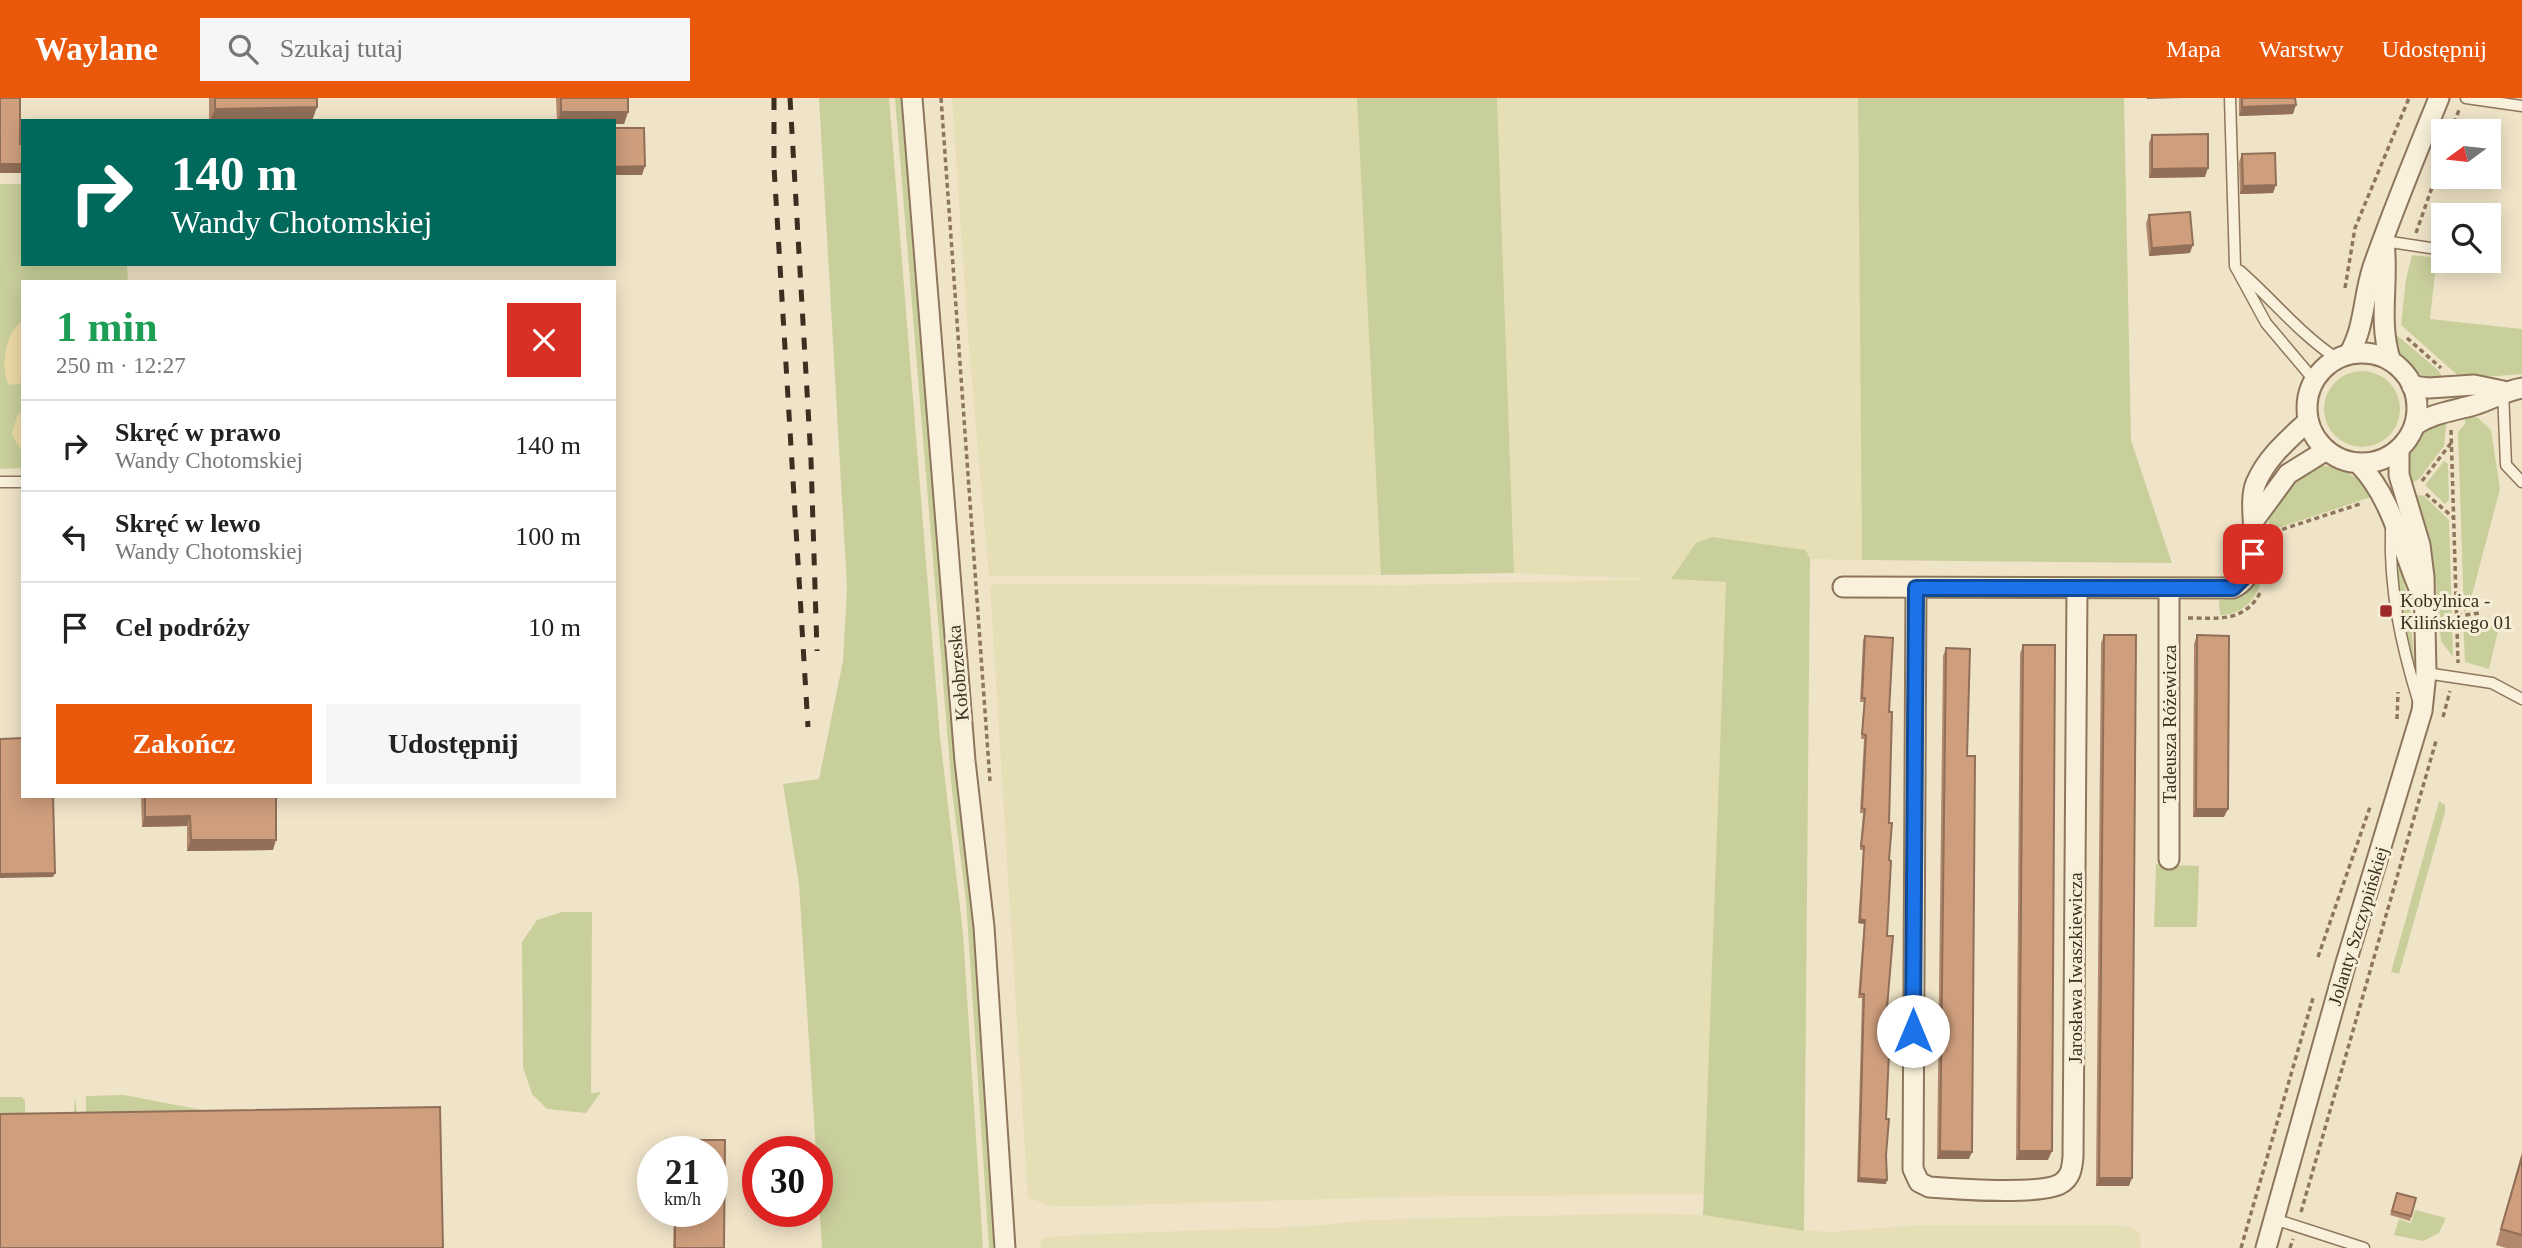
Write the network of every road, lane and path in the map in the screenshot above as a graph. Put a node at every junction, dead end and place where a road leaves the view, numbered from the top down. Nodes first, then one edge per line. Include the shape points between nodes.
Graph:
1 (912, 98) edge
2 (941, 98) edge
3 (2230, 98) edge
4 (2439, 98) edge
5 (2465, 98) edge
6 (2522, 106) edge
7 (2456, 119) edge
8 (2384, 241) junction
9 (2431, 248) edge
10 (2235, 266) junction
11 (2343, 356) junction
12 (2390, 359) junction
13 (2314, 380) junction
14 (2412, 386) junction
15 (2512, 390) edge
16 (2308, 421) junction
17 (2415, 425) junction
18 (2451, 442) dead end
19 (2399, 450) junction
20 (2325, 451) junction
21 (2359, 464) junction
22 (0, 482) edge
23 (21, 482) edge
24 (2522, 482) edge
25 (2454, 517) dead end
26 (2255, 519) junction
27 (2392, 519) junction
28 (1843, 587) dead end
29 (1916, 588) junction
30 (2077, 589) junction
31 (2169, 589) junction
32 (2424, 601) junction
33 (2480, 613) dead end
34 (2457, 616) dead end
35 (2426, 673) junction
36 (2397, 689) dead end
37 (2522, 699) edge
38 (2422, 711) junction
39 (2395, 726) dead end
40 (990, 792) dead end
41 (2372, 800) dead end
42 (2169, 859) dead end
43 (2318, 957) dead end
44 (2370, 972) dead end
45 (2317, 985) dead end
46 (2273, 1219) junction
47 (2297, 1226) junction
48 (1005, 1248) edge
49 (2241, 1248) edge
50 (2266, 1248) edge
51 (2290, 1248) edge
52 (2364, 1248) edge

1 - 48 street, Kołobrzeska via 964,748 984,927
2 - 40 path
3 - 10 lane
4 - 8 street
5 - 6 lane
5 - 7 path
8 - 9 lane
8 - 11 street via 2372,270 2357,340
8 - 12 street via 2388,272 2382,323
10 - 11 lane via 2295,326
10 - 13 lane via 2266,323
11 - 12 street via 2368,352
11 - 13 street
12 - 14 street via 2406,373
13 - 16 street via 2307,399
14 - 15 street
14 - 17 street via 2418,408
15 - 17 street via 2434,414
15 - 24 lane via 2506,466
16 - 20 street
16 - 26 street via 2265,465 2252,498
17 - 19 street
18 - 25 path via 2418,488
19 - 21 street
19 - 32 street, Jolanty Szczypińskiej via 2399,475 2420,545
20 - 21 street via 2338,460
20 - 26 street via 2288,474
21 - 27 street, Jolanty Szczypińskiej via 2375,480
22 - 23 lane
26 - 31 street via 2249,572 2233,588
27 - 32 street, Jolanty Szczypińskiej
27 - 38 lane via 2390,566 2402,646
28 - 29 street
29 - 30 street
29 - 30 street, Jarosława Iwaszkiewicza via 1913,1169 1919,1182 1949,1188 2049,1188 2071,1175
30 - 31 street
31 - 42 street, Tadeusza Różewicza
32 - 35 street, Jolanty Szczypińskiej
33 - 34 path
35 - 37 lane via 2492,683
35 - 38 street, Jolanty Szczypińskiej
36 - 39 path
38 - 46 street, Jolanty Szczypińskiej
41 - 43 path
44 - 47 path
45 - 49 path
46 - 47 lane
46 - 50 street, Jolanty Szczypińskiej
47 - 51 path
47 - 52 lane

